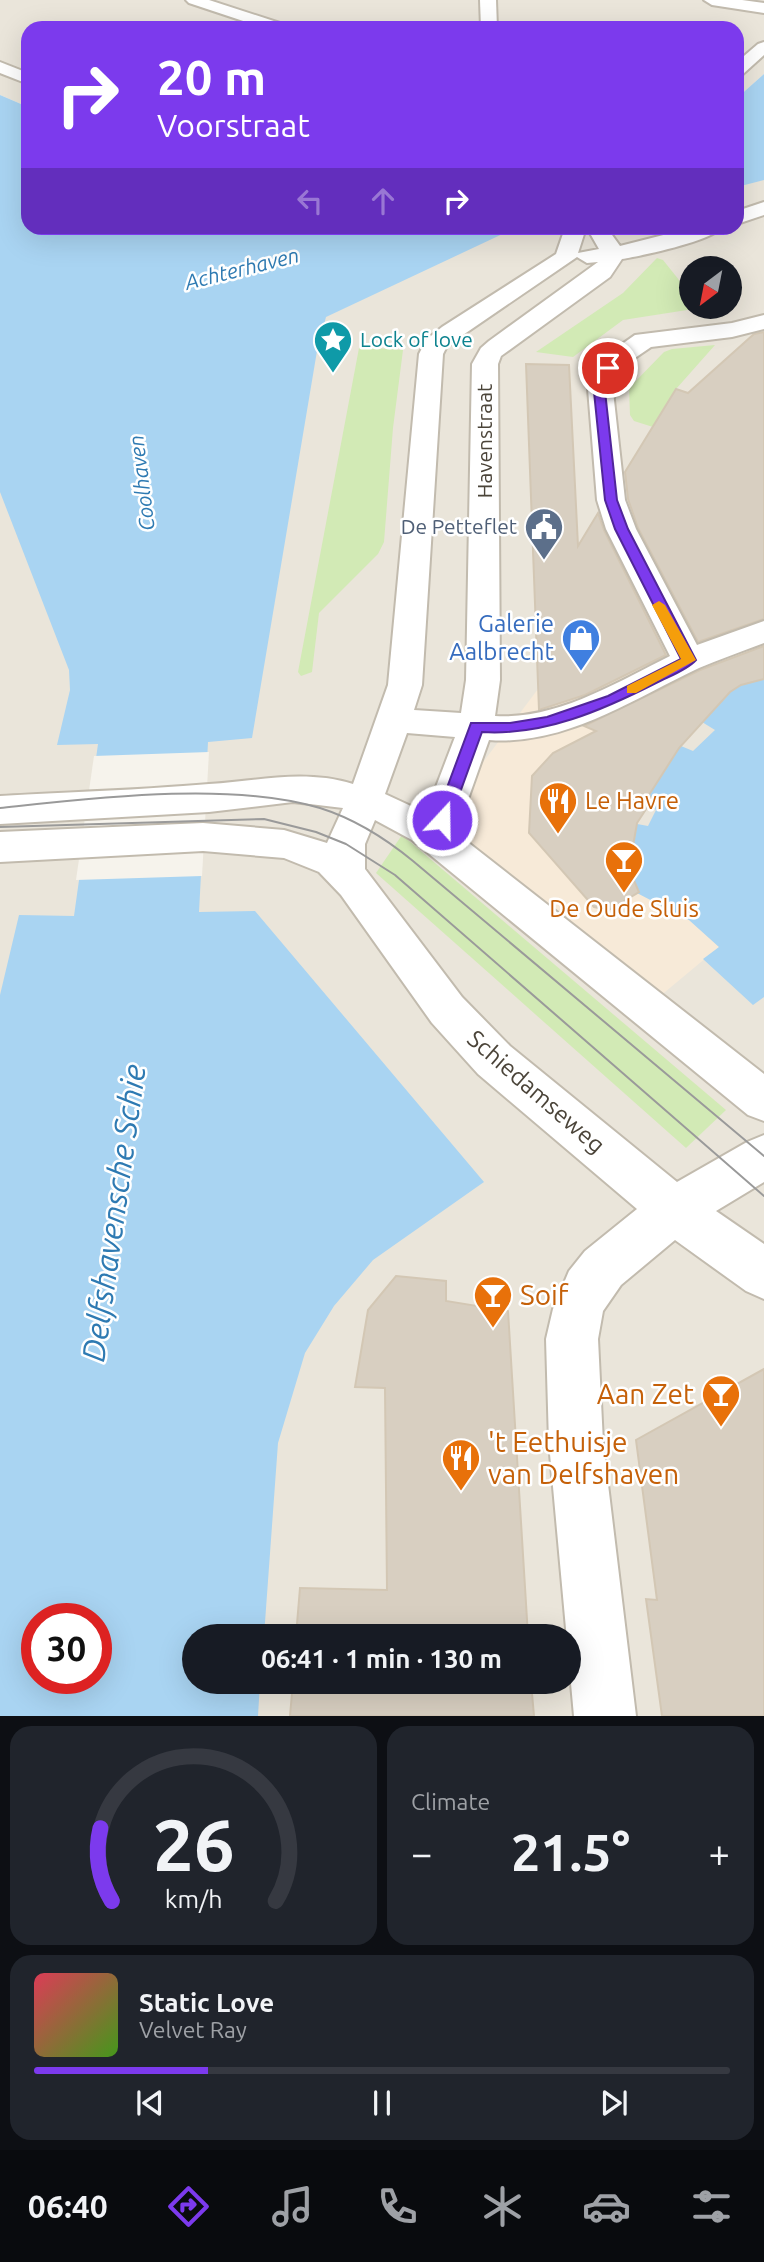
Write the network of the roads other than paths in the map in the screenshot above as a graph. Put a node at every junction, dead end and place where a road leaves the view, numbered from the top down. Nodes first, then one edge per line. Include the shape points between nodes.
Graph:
1 (194, 0) edge
2 (488, 0) edge
3 (712, 0) edge
4 (764, 8) edge
5 (258, 21) edge
6 (489, 21) edge
7 (764, 47) edge
8 (744, 64) edge
9 (0, 67) edge
10 (21, 76) edge
11 (764, 208) edge
12 (744, 215) edge
13 (573, 235) edge
14 (601, 235) edge
15 (691, 235) edge
16 (614, 256) junction
17 (566, 257) junction
18 (764, 321) edge
19 (732, 330) junction
20 (764, 339) edge
21 (764, 631) edge
22 (689, 660) junction
23 (394, 720) junction
24 (477, 727) junction
25 (365, 800) junction
26 (0, 810) edge
27 (435, 838) junction
28 (0, 848) edge
29 (345, 872) junction
30 (764, 1101) edge
31 (764, 1157) edge
32 (674, 1210) junction
33 (764, 1274) edge
34 (605, 1716) edge

1 - 5 street
2 - 6 street
3 - 4 street
7 - 8 street
9 - 10 street
11 - 12 street
13 - 17 street
14 - 16 street
15 - 16 street
16 - 17 street
16 - 24 street, Havenstraat via 593,280 489,353 485,364 483,680
17 - 23 street via 451,332 431,354 408,664
18 - 19 street
19 - 20 street
19 - 22 street via 644,340 617,359 598,382 611,500 632,552
21 - 22 street
22 - 24 street via 605,702 549,721 510,729
23 - 24 street
23 - 25 street
24 - 27 street, Havenstraat
25 - 26 street via 306,788 206,799
25 - 27 street
25 - 29 street via 346,844
27 - 30 street
28 - 29 street, Schiedamseweg via 203,837 284,844 320,856
29 - 32 street, Schiedamseweg via 447,1010 494,1060
31 - 32 street
32 - 33 street, Schiedamseweg
32 - 34 street via 595,1278 578,1309 572,1339 576,1443

